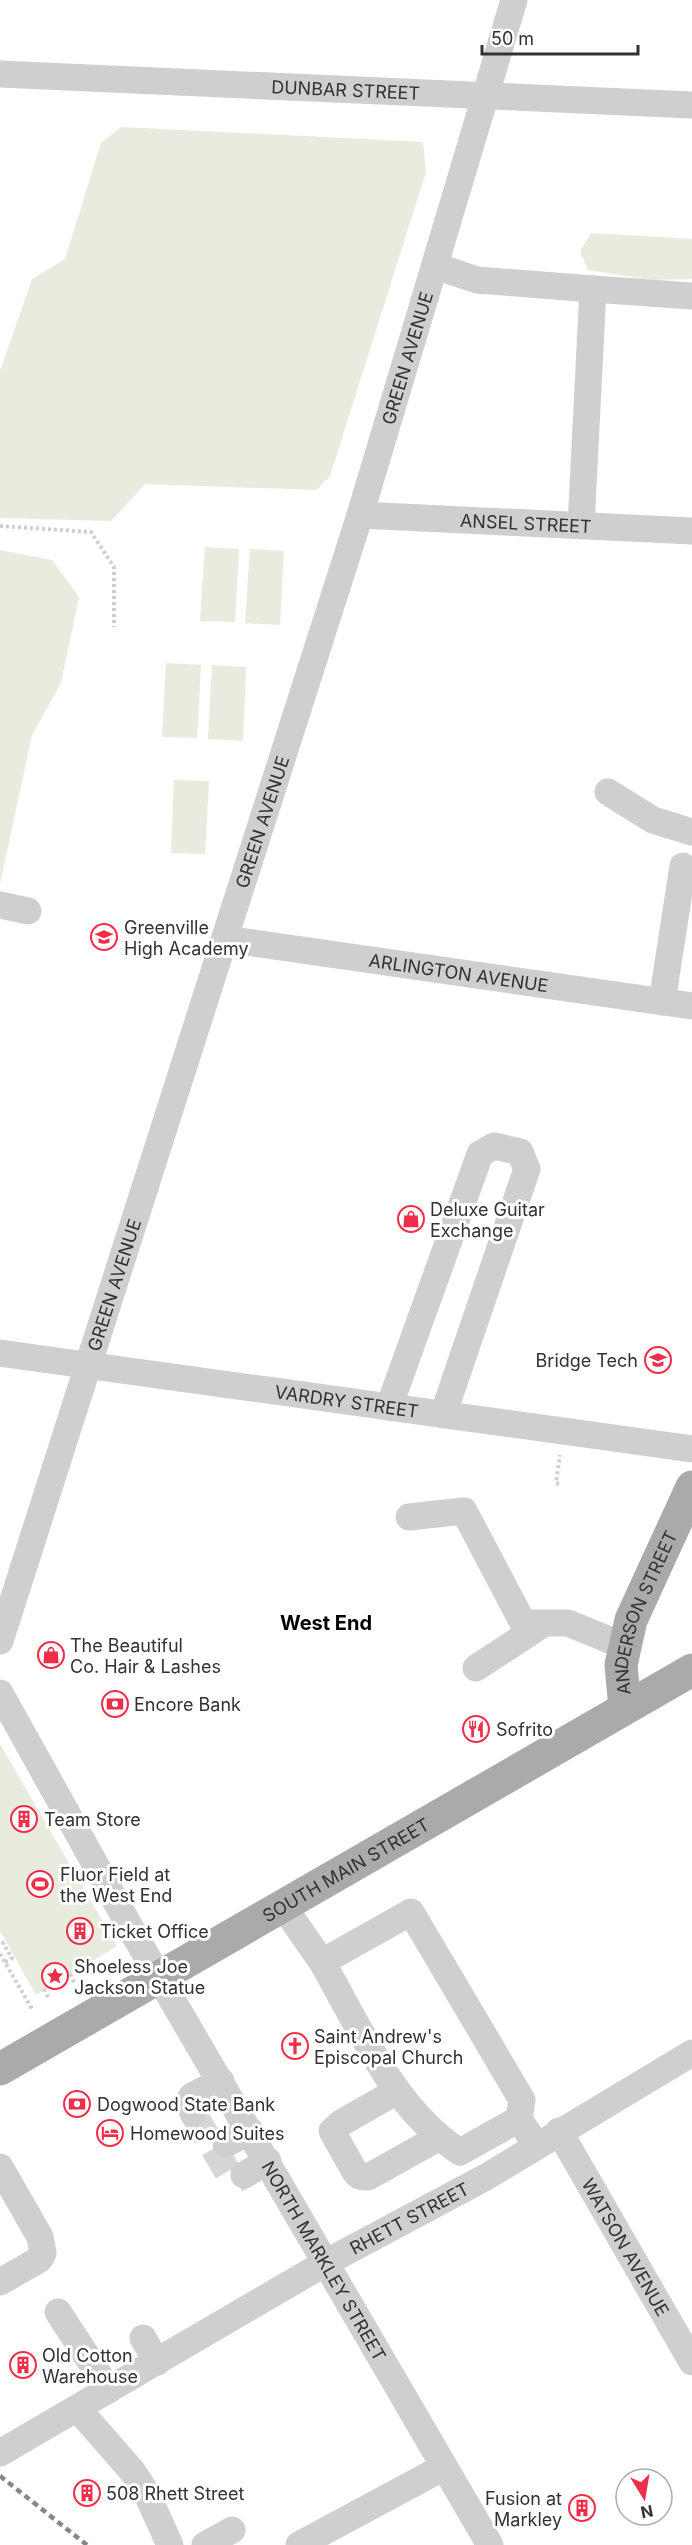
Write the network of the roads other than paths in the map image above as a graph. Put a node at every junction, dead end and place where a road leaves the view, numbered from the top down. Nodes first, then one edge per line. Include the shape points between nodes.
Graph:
1 (514, 0) edge
2 (0, 74) edge
3 (484, 97) junction
4 (692, 105) edge
5 (435, 266) junction
6 (593, 289) junction
7 (692, 296) edge
8 (360, 515) junction
9 (581, 526) junction
10 (692, 531) edge
11 (608, 792) dead end
12 (692, 832) edge
13 (684, 866) dead end
14 (0, 906) edge
15 (28, 911) dead end
16 (225, 939) junction
17 (662, 1002) junction
18 (692, 1006) edge
19 (0, 1353) edge
20 (90, 1367) junction
21 (389, 1407) junction
22 (443, 1415) junction
23 (692, 1449) edge
24 (692, 1487) edge
25 (409, 1517) dead end
26 (543, 1624) junction
27 (0, 1641) edge
28 (624, 1646) junction
29 (476, 1668) dead end
30 (692, 1670) edge
31 (0, 1693) edge
32 (625, 1708) junction
33 (283, 1906) junction
34 (322, 1962) junction
35 (160, 1977) junction
36 (692, 2053) edge
37 (0, 2069) edge
38 (221, 2081) junction
39 (397, 2091) junction
40 (193, 2113) dead end
41 (519, 2119) junction
42 (250, 2131) junction
43 (438, 2138) junction
44 (547, 2138) junction
45 (226, 2144) dead end
46 (468, 2147) junction
47 (268, 2161) junction
48 (0, 2167) edge
49 (244, 2175) dead end
50 (486, 2177) junction
51 (327, 2262) junction
52 (0, 2282) edge
53 (58, 2312) dead end
54 (143, 2338) dead end
55 (157, 2362) junction
56 (692, 2362) edge
57 (109, 2390) junction
58 (77, 2408) junction
59 (0, 2453) edge
60 (444, 2467) junction
61 (231, 2530) dead end
62 (170, 2545) edge
63 (205, 2545) edge
64 (299, 2545) edge
65 (490, 2545) edge

1 - 3 street, GREEN AVENUE
2 - 3 street, DUNBAR STREET
3 - 4 street, DUNBAR STREET
3 - 5 street, GREEN AVENUE
5 - 6 street via 477,280
5 - 8 street, GREEN AVENUE
6 - 7 street
6 - 9 street
8 - 9 street, ANSEL STREET
8 - 16 street, GREEN AVENUE
9 - 10 street, ANSEL STREET
11 - 12 street via 653,820
13 - 17 street
14 - 15 street
16 - 17 street, ARLINGTON AVENUE
16 - 20 street, GREEN AVENUE
17 - 18 street, ARLINGTON AVENUE
19 - 20 street, VARDRY STREET
20 - 21 street, VARDRY STREET
20 - 27 street, GREEN AVENUE
21 - 22 street, VARDRY STREET
21 - 22 street via 480,1154 494,1146 520,1152 527,1169
22 - 23 street, VARDRY STREET
24 - 28 main road, ANDERSON STREET via 631,1620
25 - 26 street via 464,1511 523,1623
26 - 28 street via 568,1623
26 - 29 street
28 - 32 main road, ANDERSON STREET via 621,1665
30 - 32 main road, SOUTH MAIN STREET
31 - 35 street, NORTH MARKLEY STREET
32 - 33 main road, SOUTH MAIN STREET
33 - 34 street
33 - 35 main road, SOUTH MAIN STREET
34 - 39 street
34 - 41 street via 411,1912 522,2100
35 - 37 main road, SOUTH MAIN STREET
35 - 38 street, NORTH MARKLEY STREET
36 - 44 street, RHETT STREET
38 - 40 street via 192,2096 189,2101
38 - 42 street, NORTH MARKLEY STREET
39 - 43 street
39 - 43 street via 332,2131 355,2172 368,2177
41 - 44 street, WATSON AVENUE
41 - 46 street
42 - 45 street
42 - 47 street, NORTH MARKLEY STREET
43 - 46 street via 460,2152
44 - 50 street, RHETT STREET
44 - 56 street, WATSON AVENUE
46 - 50 street
47 - 49 street
47 - 51 street, NORTH MARKLEY STREET
48 - 52 street via 40,2237 43,2253 40,2259
50 - 51 street, RHETT STREET
51 - 55 street, RHETT STREET
51 - 60 street, NORTH MARKLEY STREET
53 - 57 street
54 - 55 street
55 - 57 street, RHETT STREET
57 - 58 street, RHETT STREET
58 - 59 street, RHETT STREET
58 - 62 street via 146,2492
60 - 64 street
60 - 65 street, NORTH MARKLEY STREET
61 - 63 street

